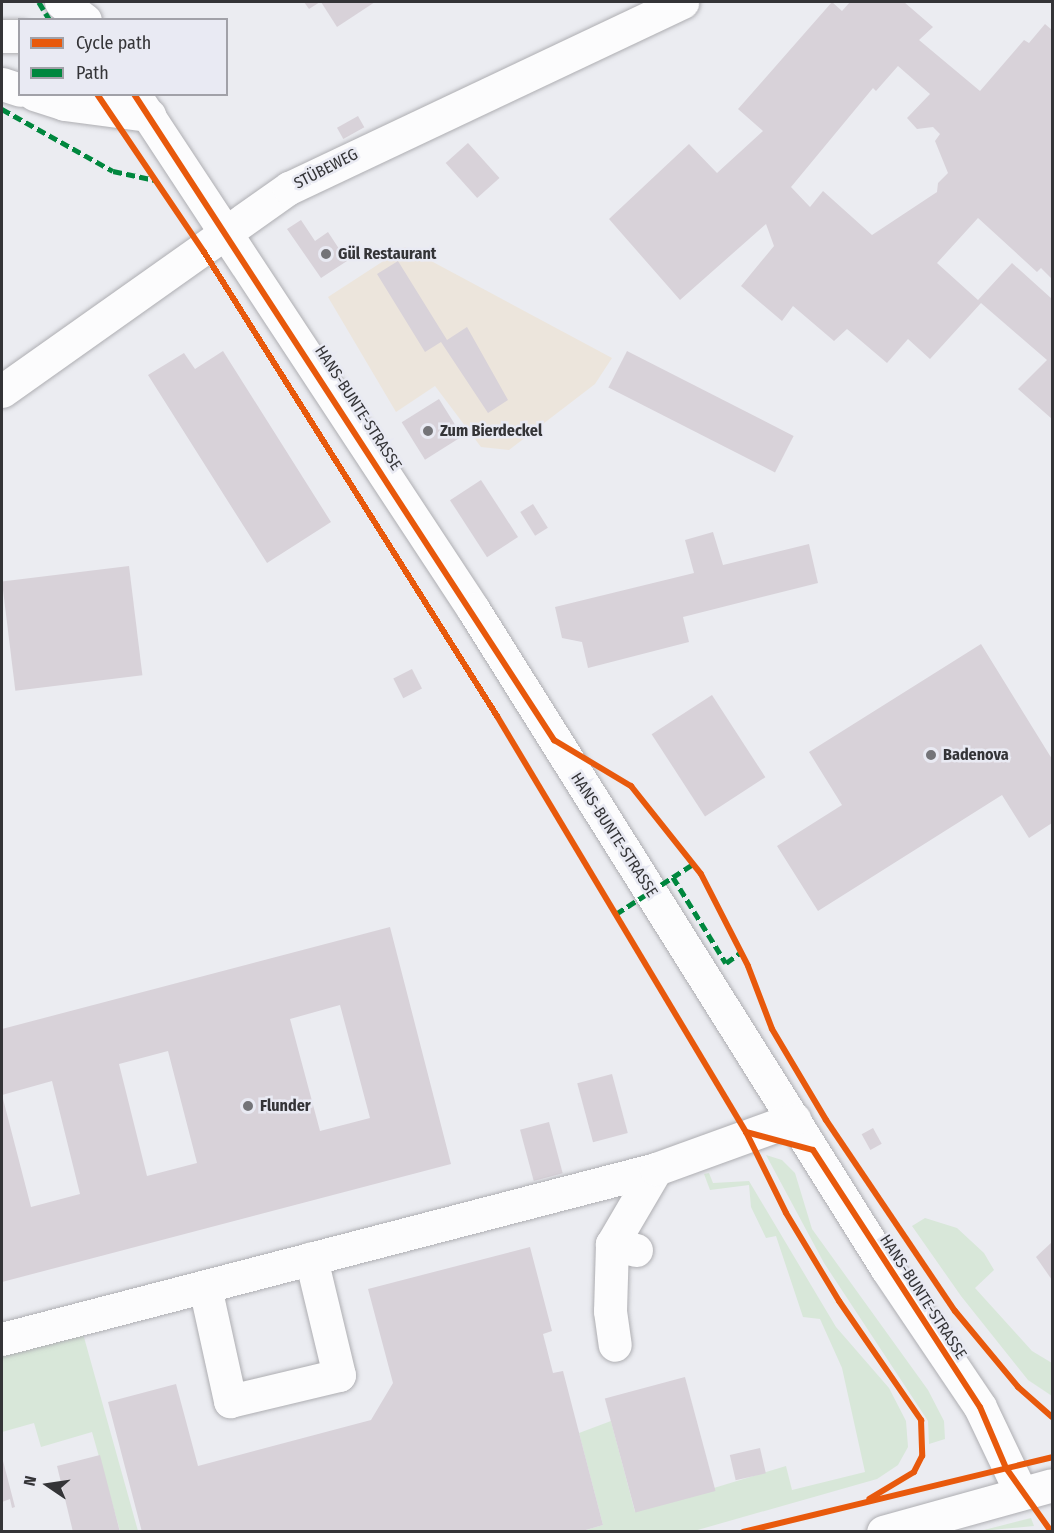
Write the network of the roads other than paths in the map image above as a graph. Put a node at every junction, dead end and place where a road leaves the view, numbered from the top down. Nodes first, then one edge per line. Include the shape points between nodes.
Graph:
1 (61, 2) edge
2 (80, 2) edge
3 (682, 2) edge
4 (83, 18) edge
5 (85, 18) edge
6 (2, 36) edge
7 (18, 36) edge
8 (40, 96) edge
9 (142, 105) edge
10 (228, 233) junction
11 (2, 391) edge
12 (794, 1119) junction
13 (656, 1169) junction
14 (311, 1258) junction
15 (205, 1287) junction
16 (2, 1340) edge
17 (615, 1345) dead end
18 (1053, 1485) edge
19 (1021, 1493) junction
20 (883, 1532) edge

1 - 4 street
2 - 5 street
3 - 10 street, STÜBEWEG via 331,166
6 - 7 street
8 - 9 street via 64,104
9 - 10 street, HANS-BUNTE-STRASSE
10 - 11 street, STÜBEWEG
10 - 12 street, HANS-BUNTE-STRASSE
12 - 13 street
12 - 19 street, HANS-BUNTE-STRASSE via 980,1407
13 - 14 street
13 - 17 street via 624,1247 610,1311
14 - 15 street
14 - 15 street via 339,1375 230,1401
15 - 16 street
18 - 19 street
19 - 20 street

